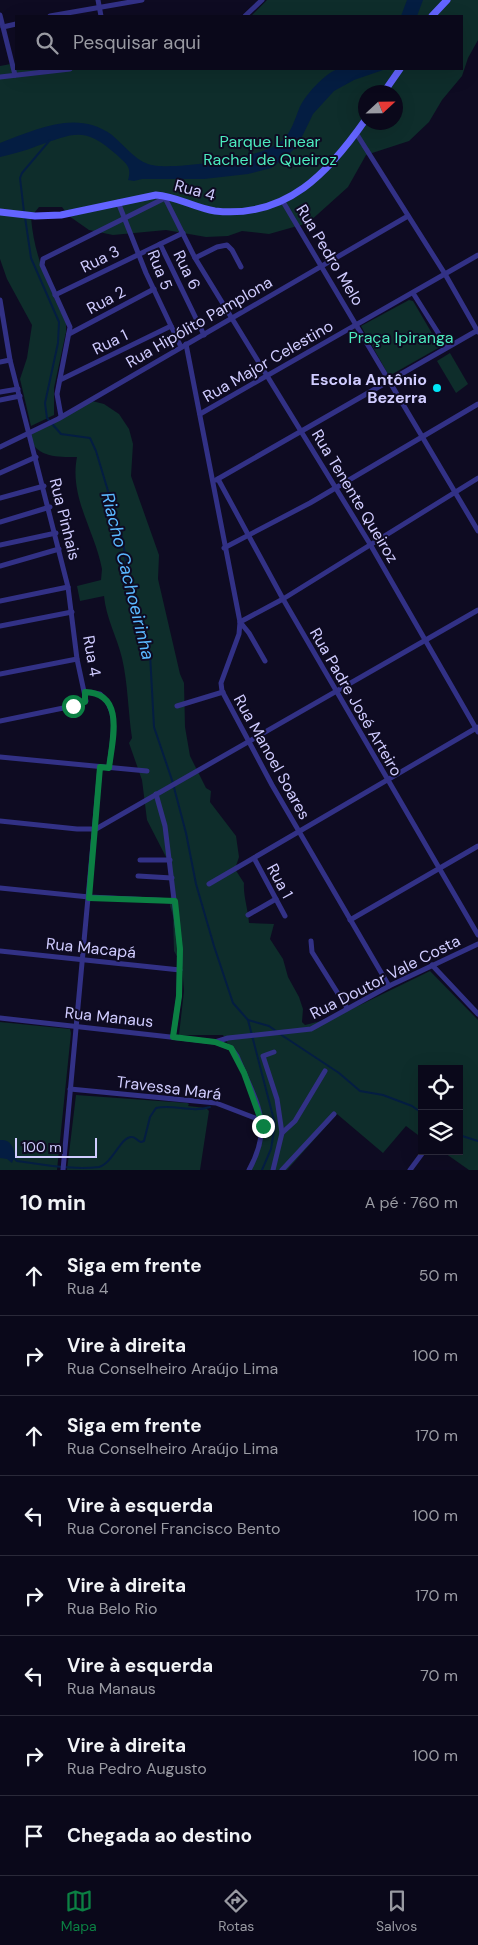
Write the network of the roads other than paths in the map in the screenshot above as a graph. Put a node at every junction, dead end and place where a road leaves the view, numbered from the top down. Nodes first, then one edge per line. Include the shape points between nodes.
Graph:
1 (98, 0) edge
2 (142, 0) edge
3 (262, 0) edge
4 (447, 0) edge
5 (99, 8) junction
6 (0, 14) edge
7 (55, 15) edge
8 (101, 15) edge
9 (246, 15) edge
10 (433, 15) edge
11 (15, 24) edge
12 (2, 30) edge
13 (61, 70) edge
14 (399, 70) edge
15 (15, 75) junction
16 (0, 77) edge
17 (389, 85) edge
18 (358, 130) edge
19 (356, 133) junction
20 (164, 197) junction
21 (282, 200) junction
22 (118, 202) junction
23 (0, 212) edge
24 (125, 216) junction
25 (408, 216) junction
26 (183, 233) junction
27 (160, 244) junction
28 (140, 253) junction
29 (478, 255) edge
30 (195, 258) junction
31 (322, 265) junction
32 (241, 267) dead end
33 (445, 274) junction
34 (154, 289) junction
35 (413, 293) junction
36 (55, 295) junction
37 (0, 300) edge
38 (232, 318) junction
39 (357, 325) junction
40 (171, 326) junction
41 (2, 328) edge
42 (478, 331) edge
43 (69, 334) junction
44 (204, 334) junction
45 (186, 344) junction
46 (180, 347) junction
47 (447, 347) junction
48 (10, 360) junction
49 (0, 362) edge
50 (267, 376) junction
51 (60, 380) junction
52 (389, 380) junction
53 (18, 389) junction
54 (0, 392) edge
55 (20, 396) junction
56 (0, 400) edge
57 (478, 404) edge
58 (200, 414) junction
59 (60, 418) junction
60 (302, 431) junction
61 (28, 433) junction
62 (422, 438) junction
63 (0, 447) edge
64 (36, 457) junction
65 (0, 473) edge
66 (218, 478) junction
67 (478, 478) edge
68 (213, 482) junction
69 (44, 486) junction
70 (336, 488) junction
71 (455, 492) junction
72 (0, 498) edge
73 (50, 507) junction
74 (0, 522) edge
75 (478, 531) edge
76 (56, 533) junction
77 (250, 535) junction
78 (370, 544) junction
79 (0, 545) edge
80 (224, 548) junction
81 (59, 549) junction
82 (0, 566) edge
83 (68, 587) junction
84 (283, 599) junction
85 (0, 601) edge
86 (478, 610) edge
87 (72, 612) junction
88 (240, 622) junction
89 (0, 626) edge
90 (426, 641) junction
91 (78, 659) junction
92 (265, 661) dead end
93 (0, 674) edge
94 (85, 692) junction
95 (223, 692) junction
96 (336, 692) junction
97 (177, 706) dead end
98 (0, 721) edge
99 (477, 729) edge
100 (248, 742) junction
101 (0, 757) edge
102 (100, 767) junction
103 (109, 768) junction
104 (147, 771) dead end
105 (386, 781) junction
106 (156, 794) junction
107 (0, 821) edge
108 (96, 829) junction
109 (298, 830) junction
110 (478, 846) edge
111 (254, 858) junction
112 (140, 860) dead end
113 (170, 860) junction
114 (438, 868) junction
115 (138, 876) dead end
116 (172, 878) junction
117 (210, 884) dead end
118 (0, 888) edge
119 (89, 898) junction
120 (276, 899) junction
121 (175, 901) junction
122 (248, 915) dead end
123 (285, 916) dead end
124 (350, 920) junction
125 (478, 935) edge
126 (311, 941) dead end
127 (478, 944) edge
128 (0, 951) edge
129 (84, 960) junction
130 (432, 965) junction
131 (180, 970) junction
132 (389, 986) junction
133 (347, 1008) junction
134 (478, 1014) edge
135 (0, 1018) edge
136 (76, 1026) junction
137 (173, 1037) junction
138 (215, 1042) junction
139 (274, 1052) dead end
140 (325, 1072) dead end
141 (70, 1089) junction
142 (334, 1114) dead end
143 (263, 1121) junction
144 (282, 1133) junction
145 (421, 1155) edge
146 (63, 1170) edge
147 (249, 1170) edge
148 (273, 1170) edge
149 (282, 1170) edge
150 (410, 1170) edge

1 - 5 street
2 - 5 street
3 - 9 street
4 - 10 main road
5 - 7 street
5 - 8 street
6 - 12 street
11 - 12 street
12 - 15 street
13 - 15 street
14 - 17 main road
15 - 16 street
18 - 19 main road, Rua 4
19 - 21 main road, Rua 4 via 327,170
19 - 25 street
20 - 21 main road, Rua 4 via 227,212
20 - 22 main road, Rua 4
20 - 24 street, Rua 4
20 - 26 street, Rua Tenente Queiroz
21 - 31 street, Rua Pedro Melo
22 - 23 main road, Rua 4 via 73,213 35,216
22 - 24 street, Rua 5
24 - 28 street, Rua 5
24 - 36 street, Rua 4 via 44,257 42,265
25 - 31 street, Rua Hipólito Pamplona
25 - 33 street
26 - 27 street, Rua 3
26 - 30 street, Rua Tenente Queiroz
27 - 28 street, Rua 3
27 - 44 street, Rua 6
28 - 34 street, Rua 5
28 - 36 street, Rua 3
29 - 33 street, Rua Major Celestino
30 - 32 street via 227,245
30 - 38 street, Rua Tenente Queiroz
31 - 38 street, Rua Hipólito Pamplona
31 - 39 street, Rua Pedro Melo
33 - 35 street, Rua Major Celestino
33 - 42 street
34 - 40 street, Rua 5
34 - 43 street, Rua 2
35 - 39 street, Rua Major Celestino
35 - 47 street
36 - 43 street via 68,322
37 - 41 street, Rua Pinhais
38 - 44 street, Rua Hipólito Pamplona
38 - 50 street, Rua Tenente Queiroz
39 - 50 street, Rua Major Celestino
39 - 52 street, Rua Pedro Melo
40 - 46 street, Rua 5
40 - 51 street, Rua 1
41 - 48 street, Rua Pinhais
42 - 47 street
43 - 51 street
44 - 45 street, Rua Hipólito Pamplona
45 - 46 street, Rua Hipólito Pamplona
45 - 58 street, Rua Manoel Soares
46 - 59 street, Rua Hipólito Pamplona
47 - 52 street
48 - 49 street
48 - 53 street, Rua Pinhais
50 - 58 street, Rua Major Celestino
50 - 60 street, Rua Tenente Queiroz
51 - 59 street via 57,394
52 - 60 street
52 - 62 street, Rua Pedro Melo
53 - 54 street
53 - 55 street, Rua Pinhais
55 - 56 street
55 - 61 street, Rua Pinhais
57 - 62 street
58 - 68 street, Rua Manoel Soares
59 - 61 street, Rua Hipólito Pamplona
60 - 66 street
60 - 70 street, Rua Tenente Queiroz
61 - 63 street, Rua Hipólito Pamplona
61 - 64 street, Rua Pinhais
62 - 70 street
62 - 71 street, Rua Pedro Melo
64 - 65 street
64 - 69 street, Rua Pinhais
66 - 68 street
66 - 77 street, Rua Padre José Arteiro
67 - 71 street
68 - 80 street, Rua Manoel Soares
69 - 72 street
69 - 73 street, Rua Pinhais
70 - 77 street
70 - 78 street, Rua Tenente Queiroz
71 - 75 street, Rua Pedro Melo
71 - 78 street
73 - 74 street
73 - 76 street, Rua Pinhais
76 - 79 street
76 - 81 street, Rua Pinhais
77 - 80 street
77 - 84 street, Rua Padre José Arteiro
78 - 84 street
78 - 90 street, Rua Tenente Queiroz
80 - 88 street, Rua Manoel Soares
81 - 82 street
81 - 83 street, Rua Pinhais
83 - 85 street
83 - 87 street, Rua Pinhais
84 - 88 street
84 - 96 street, Rua Padre José Arteiro
86 - 90 street
87 - 89 street
87 - 91 street, Rua 4
88 - 92 street
88 - 95 street, Rua Manoel Soares via 239,634 221,683
90 - 96 street
90 - 99 street, Rua Tenente Queiroz
91 - 93 street
91 - 94 street, Rua 4
94 - 98 street, Rua 4 via 84,703
94 - 103 street via 100,694 112,707
95 - 97 street
95 - 100 street, Rua Manoel Soares
96 - 100 street
96 - 105 street, Rua Padre José Arteiro
99 - 105 street
100 - 106 street
100 - 109 street, Rua Manoel Soares
101 - 102 street
102 - 103 street
102 - 108 street
103 - 104 street
105 - 109 street
105 - 114 street, Rua Padre José Arteiro
106 - 108 street
106 - 113 street
107 - 108 street
108 - 119 street
109 - 111 street
109 - 124 street, Rua Manoel Soares
110 - 114 street
111 - 117 street
111 - 120 street, Rua 1
112 - 113 street
113 - 116 street
114 - 124 street
114 - 125 street, Rua Padre José Arteiro
115 - 116 street
116 - 121 street
118 - 119 street
119 - 121 street
119 - 129 street
120 - 122 street
120 - 123 street, Rua 1
121 - 131 street
124 - 132 street, Rua Manoel Soares
126 - 133 street via 312,952
127 - 130 street, Rua Doutor Vale Costa
128 - 129 street, Rua Macapá
129 - 131 street, Rua Macapá
129 - 136 street
130 - 132 street, Rua Doutor Vale Costa
130 - 134 street
131 - 137 street
132 - 133 street, Rua Doutor Vale Costa
133 - 138 street, Rua Doutor Vale Costa via 311,1029
135 - 136 street, Rua Manaus
136 - 137 street, Rua Manaus
136 - 141 street
137 - 138 street, Rua Manaus
138 - 143 street via 234,1051
139 - 144 street via 264,1056 277,1099
140 - 144 street via 295,1121
141 - 143 street, Travessa Mará via 216,1103
141 - 146 street
142 - 149 street
143 - 147 street via 261,1146
144 - 148 street
145 - 150 street

